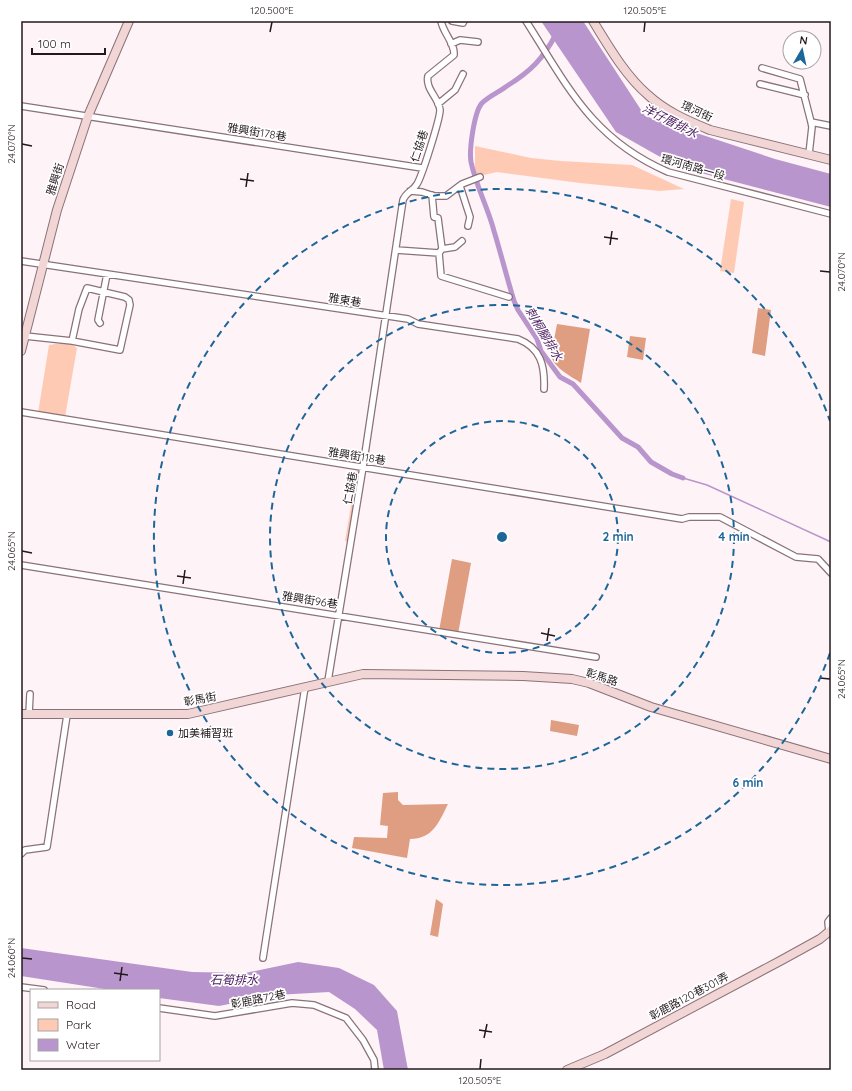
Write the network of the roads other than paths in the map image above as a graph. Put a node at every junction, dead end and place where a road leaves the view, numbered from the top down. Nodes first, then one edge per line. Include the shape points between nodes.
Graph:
1 (129, 21) edge
2 (442, 21) edge
3 (452, 21) edge
4 (464, 21) edge
5 (526, 21) edge
6 (593, 21) edge
7 (478, 42) dead end
8 (452, 44) junction
9 (762, 68) dead end
10 (463, 74) dead end
11 (760, 84) dead end
12 (805, 95) junction
13 (438, 104) junction
14 (21, 106) edge
15 (88, 116) junction
16 (811, 122) junction
17 (831, 126) edge
18 (809, 154) junction
19 (831, 160) edge
20 (422, 168) junction
21 (480, 177) dead end
22 (460, 186) junction
23 (410, 191) junction
24 (432, 195) junction
25 (831, 214) edge
26 (468, 226) dead end
27 (462, 240) dead end
28 (396, 250) junction
29 (441, 251) junction
30 (21, 261) edge
31 (43, 264) junction
32 (107, 274) junction
33 (103, 292) junction
34 (509, 297) dead end
35 (386, 317) junction
36 (100, 323) dead end
37 (24, 338) edge
38 (72, 341) junction
39 (21, 351) edge
40 (544, 389) dead end
41 (21, 412) edge
42 (363, 468) junction
43 (21, 565) edge
44 (831, 573) edge
45 (338, 614) junction
46 (596, 656) dead end
47 (356, 675) joint
48 (328, 681) junction
49 (305, 687) junction
50 (30, 694) dead end
51 (25, 714) edge
52 (67, 715) junction
53 (831, 759) edge
54 (21, 854) edge
55 (831, 918) edge
56 (830, 931) edge
57 (263, 958) dead end
58 (21, 987) edge
59 (36, 989) edge
60 (160, 1008) edge
61 (376, 1070) edge
62 (567, 1070) edge

1 - 15 street, 雅興街
2 - 8 street via 442,27
3 - 4 street
5 - 25 street, 環河南路一段 via 568,88 602,130 627,150 648,163 675,174
6 - 18 street, 環河街 via 631,76 648,95 670,110 710,130
7 - 8 street via 460,40
8 - 13 street, 仁協巷 via 454,55 428,76 427,80
9 - 12 street via 800,79
10 - 13 street via 455,90
11 - 12 street
12 - 16 street
13 - 20 street, 仁協巷 via 438,121
14 - 15 street, 雅興街178巷
15 - 20 street, 雅興街178巷
15 - 31 street, 雅興街 via 57,210
16 - 17 street
16 - 18 street
18 - 19 street, 環河街
20 - 23 street, 仁協巷 via 418,183
21 - 22 street
22 - 24 street via 446,196
22 - 26 street via 470,217
23 - 24 street
23 - 28 street, 仁協巷 via 403,200
24 - 29 street via 434,217 438,218
27 - 29 street via 455,247
28 - 29 street
28 - 35 street, 仁協巷
29 - 34 street via 441,276
30 - 31 street, 雅東巷
31 - 32 street, 雅東巷
31 - 37 street, 雅興街
32 - 33 street
32 - 35 street, 雅東巷
33 - 36 street via 98,320
33 - 38 street via 86,288
33 - 38 street via 125,297 130,302 121,349
35 - 40 street, 雅東巷 via 518,339 530,344 543,366
35 - 42 street, 仁協巷
37 - 38 street
37 - 39 street, 雅興街
41 - 42 street, 雅興街118巷
42 - 44 street, 雅興街118巷 via 682,519 689,516 720,517 796,557 818,559
42 - 45 street, 仁協巷
43 - 45 street, 雅興街96巷
45 - 46 street, 雅興街96巷
45 - 48 street, 仁協巷
47 - 48 street, 彰馬街
47 - 53 street, 彰馬路 via 523,676 572,679 651,707
48 - 49 street, 彰馬街
49 - 52 street, 彰馬街 via 188,714
49 - 57 street
50 - 51 street
51 - 52 street, 彰馬街
52 - 54 street via 47,847 25,850
55 - 56 street via 828,922
56 - 62 street, 彰鹿路120巷301弄 via 820,939 605,1054
58 - 59 street
60 - 61 street, 彰鹿路72巷 via 215,1016 292,1003 314,1005 346,1018 363,1040 374,1060

